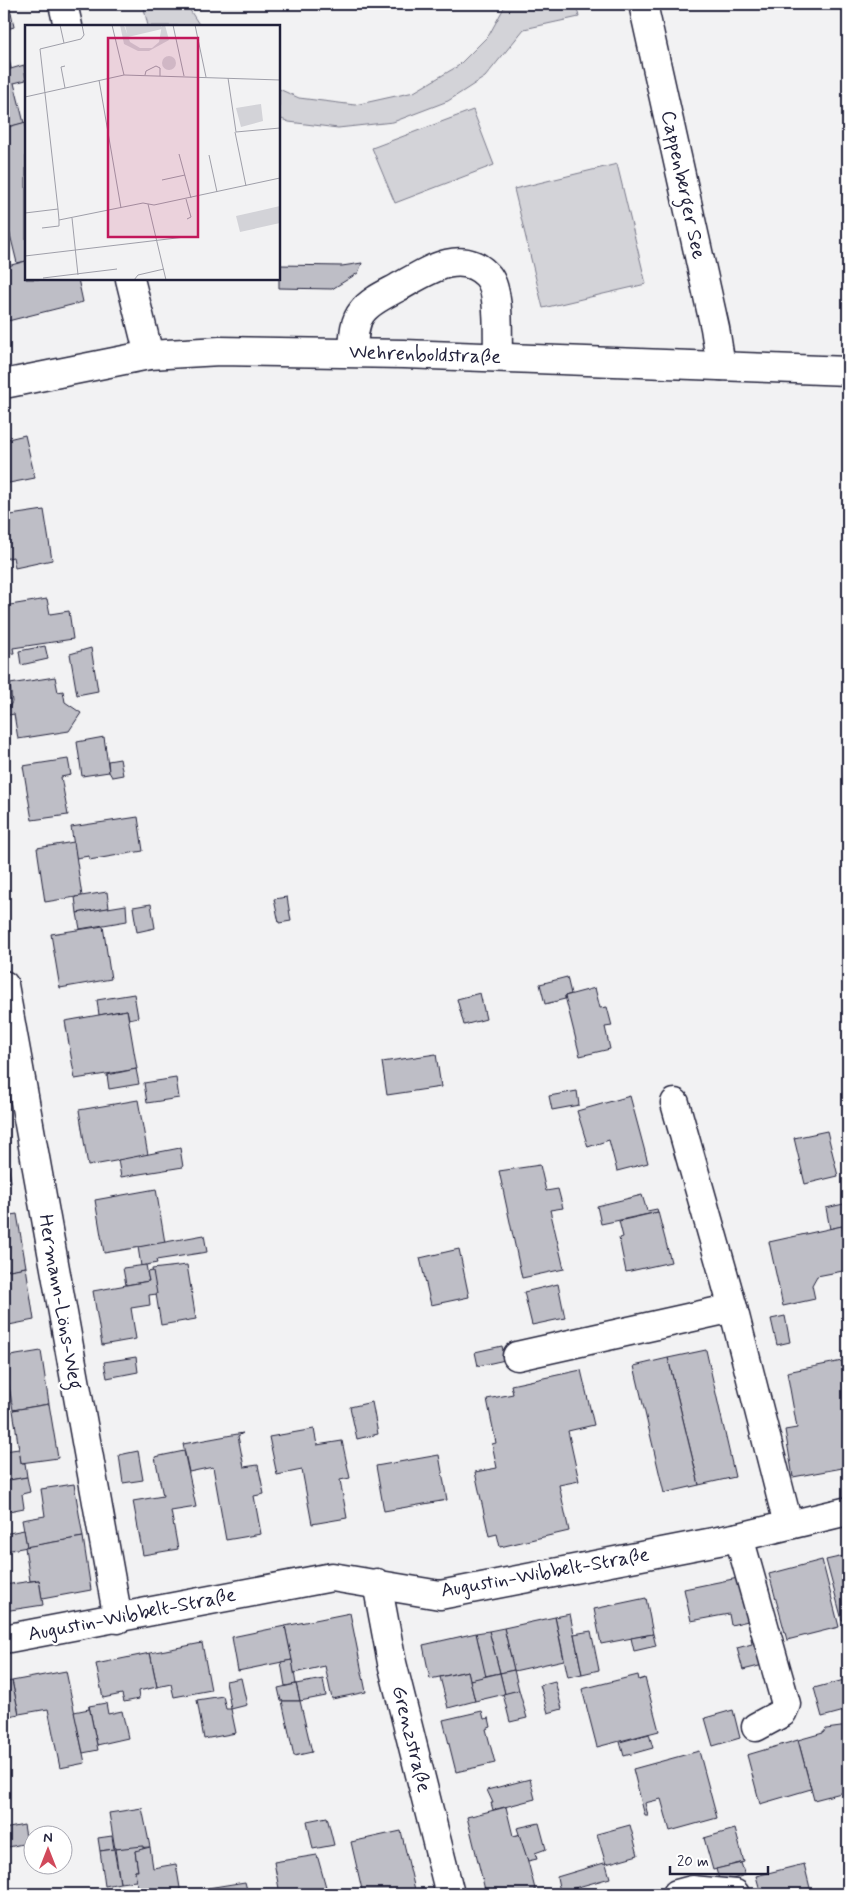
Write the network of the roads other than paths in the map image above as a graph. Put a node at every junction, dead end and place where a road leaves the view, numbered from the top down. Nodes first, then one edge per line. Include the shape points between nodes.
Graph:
1 (63, 4) edge
2 (643, 4) edge
3 (68, 25) edge
4 (130, 280) edge
5 (353, 352) junction
6 (149, 355) junction
7 (498, 357) junction
8 (721, 366) junction
9 (848, 371) edge
10 (4, 384) edge
11 (4, 985) edge
12 (676, 1103) dead end
13 (733, 1308) junction
14 (517, 1356) dead end
15 (848, 1511) edge
16 (788, 1524) junction
17 (739, 1537) junction
18 (377, 1584) junction
19 (118, 1619) junction
20 (4, 1640) edge
21 (756, 1727) dead end
22 (450, 1894) edge
23 (677, 1894) edge
24 (735, 1894) edge

1 - 3 street
2 - 8 street, Cappenberger See
4 - 6 street
5 - 6 street, Wehrenboldstraße via 220,351
5 - 7 street, Wehrenboldstraße
5 - 7 street via 356,324 362,311 439,264 457,262 473,265 487,275 495,290
6 - 10 street, Wehrenboldstraße
7 - 8 street, Wehrenboldstraße
8 - 9 street, Wehrenboldstraße
11 - 19 street, Hermann-Löns-Weg
12 - 13 street
13 - 14 street
13 - 16 street
15 - 16 street, Augustin-Wibbelt-Straße
16 - 17 street, Augustin-Wibbelt-Straße
17 - 18 street, Augustin-Wibbelt-Straße via 440,1595
17 - 21 street via 786,1704 782,1713
18 - 19 street, Augustin-Wibbelt-Straße via 332,1577
18 - 22 street, Grenzstraße via 392,1663
19 - 20 street, Augustin-Wibbelt-Straße
23 - 24 street via 692,1890

